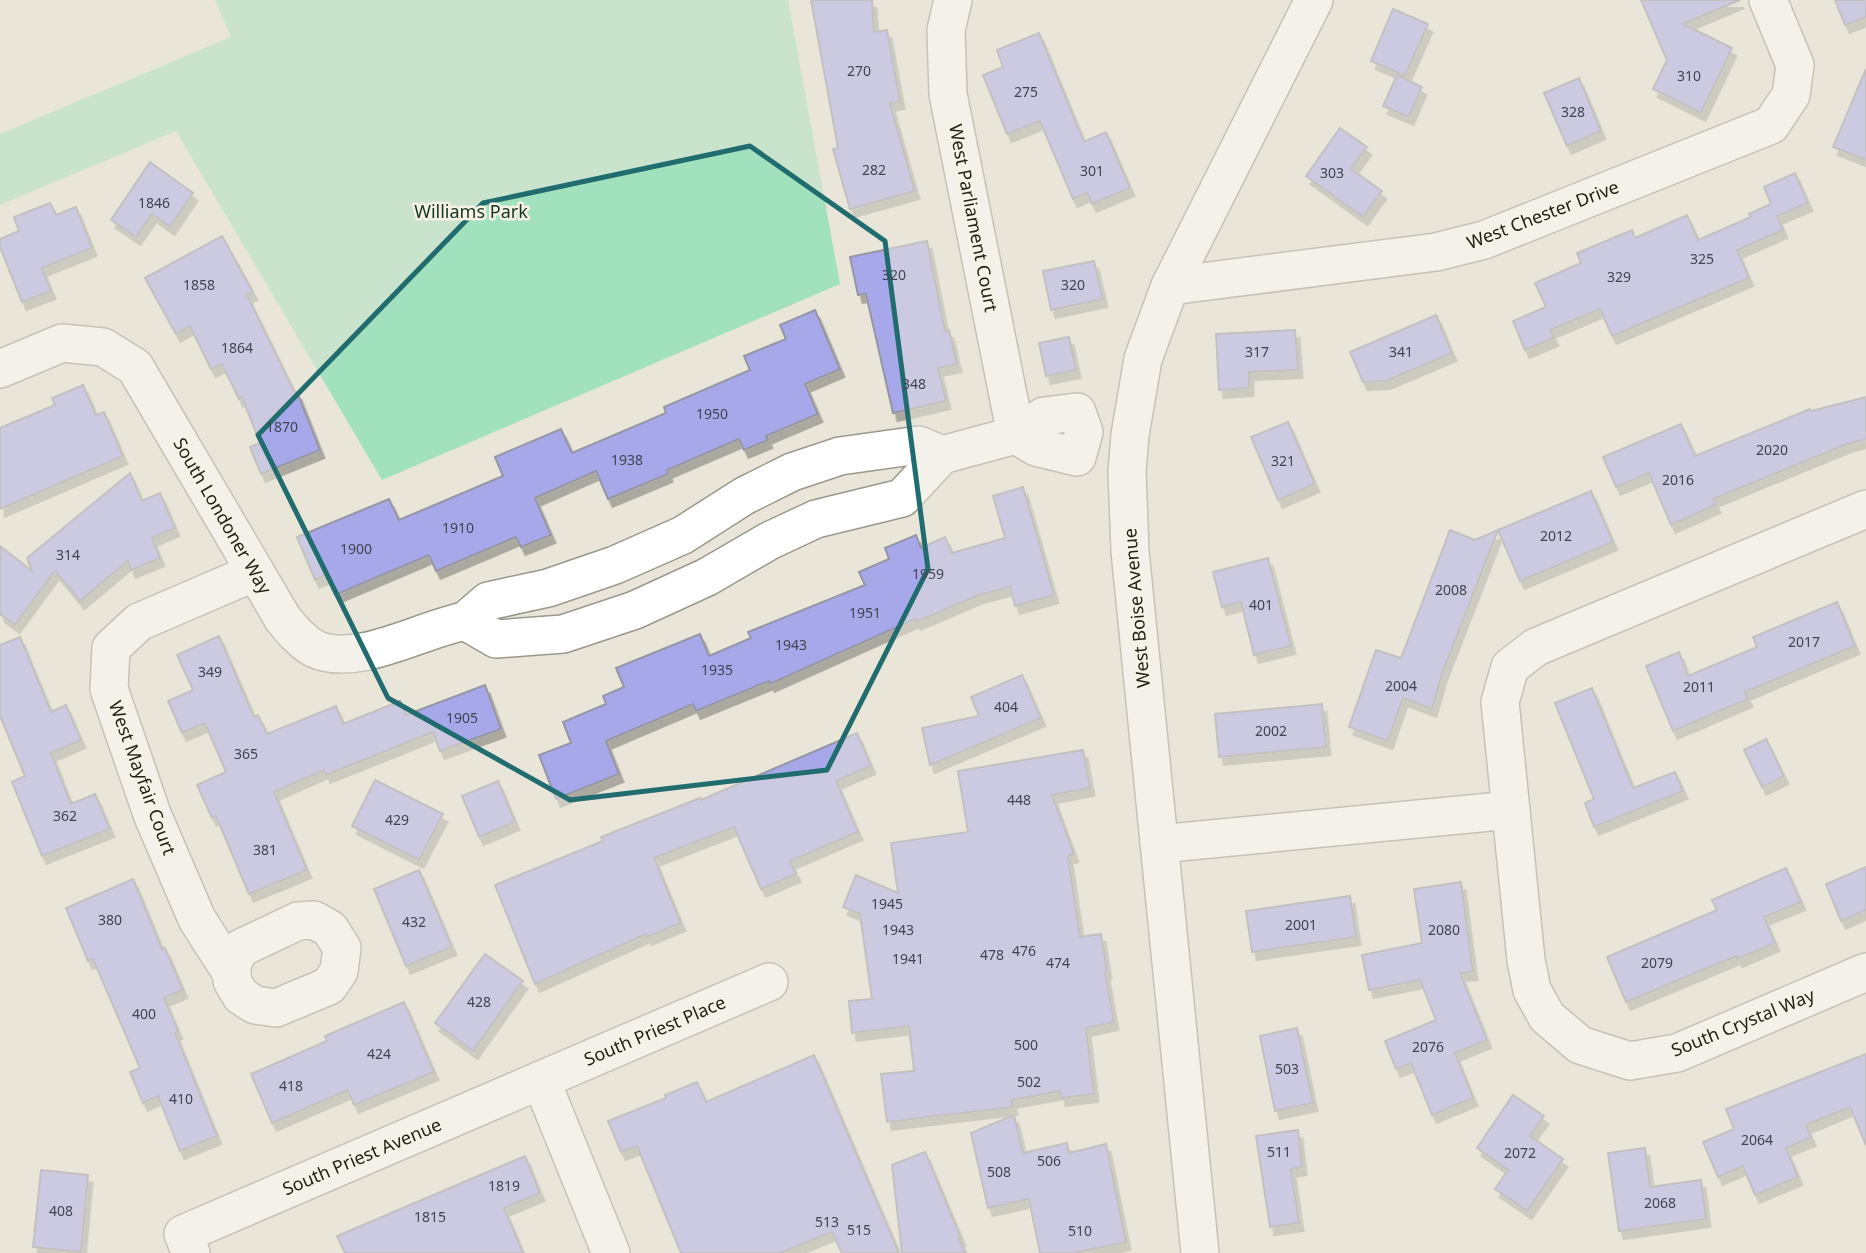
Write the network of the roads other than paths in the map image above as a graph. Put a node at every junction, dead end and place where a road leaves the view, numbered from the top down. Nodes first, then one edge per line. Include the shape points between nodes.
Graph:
1 (953, 0) edge
2 (1314, 0) edge
3 (1768, 0) edge
4 (1170, 286) junction
5 (0, 369) edge
6 (1016, 435) junction
7 (1130, 435) junction
8 (942, 455) junction
9 (1866, 509) edge
10 (256, 572) junction
11 (465, 621) junction
12 (1511, 810) junction
13 (1159, 844) junction
14 (1866, 972) edge
15 (232, 974) dead end
16 (769, 982) dead end
17 (541, 1080) junction
18 (187, 1243) edge
19 (611, 1253) edge
20 (1200, 1253) edge

1 - 6 street, West Parliament Court via 946,30 948,94
2 - 4 street, West Boise Avenue
3 - 4 street, West Chester Drive via 1794,65 1791,95 1771,125 1484,240 1436,252
4 - 7 street, West Boise Avenue via 1143,359
5 - 10 street, South Londoner Way via 62,343 103,346 135,367
6 - 7 street, South Londoner Way via 1044,416 1077,412 1084,432
6 - 8 street, South Londoner Way
7 - 13 street, West Boise Avenue via 1130,551
8 - 11 street, South Londoner Way via 919,445 840,456 792,472 683,535 548,588 488,601
8 - 11 street via 902,498 817,519 635,610 563,634 496,639
9 - 12 street, South Crystal Way via 1535,647 1510,667 1500,702
10 - 11 street, South Londoner Way via 283,619 298,638 317,650 366,652
10 - 15 street, West Mayfair Court via 139,622 111,648 109,689 152,814 197,919
12 - 13 street
12 - 14 street, South Crystal Way via 1532,990 1547,1017 1580,1045 1630,1061 1677,1053
13 - 20 street, West Boise Avenue
16 - 17 street, South Priest Place
17 - 18 street, South Priest Avenue
17 - 19 street

